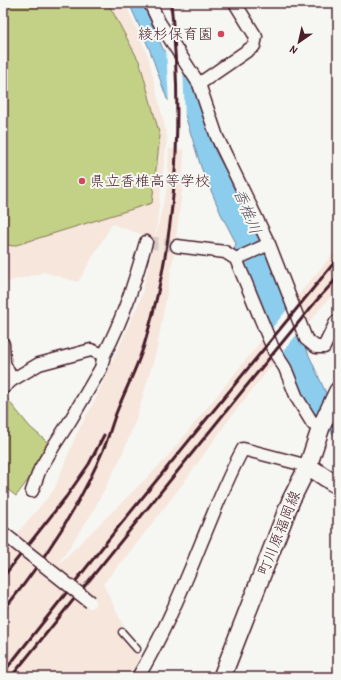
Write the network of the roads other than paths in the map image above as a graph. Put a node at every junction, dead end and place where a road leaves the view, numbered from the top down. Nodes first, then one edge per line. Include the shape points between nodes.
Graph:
1 (150, 3) edge
2 (236, 3) edge
3 (199, 84) junction
4 (146, 242) dead end
5 (268, 244) junction
6 (177, 246) tunnel mouth
7 (236, 259) junction
8 (338, 321) edge
9 (3, 344) edge
10 (104, 355) junction
11 (8, 384) edge
12 (337, 394) edge
13 (338, 416) edge
14 (321, 426) junction
15 (308, 466) junction
16 (338, 486) edge
17 (32, 491) dead end
18 (3, 533) edge
19 (90, 602) dead end
20 (122, 632) dead end
21 (137, 649) dead end
22 (138, 677) edge
23 (222, 677) edge

1 - 3 street via 164,31
2 - 3 street via 256,37 254,46
3 - 5 street via 217,137
4 - 10 street via 132,289
5 - 7 street
5 - 8 street via 306,339 316,347 324,347
6 - 7 street via 226,252
7 - 14 street via 274,351 285,368 297,398 313,424
9 - 11 street
10 - 11 street via 91,350 39,364
10 - 17 street via 101,368 40,469
12 - 13 street
12 - 14 main road, 町川原福岡線
14 - 15 main road, 町川原福岡線
15 - 16 main road
15 - 22 street via 243,449 230,472 195,559 150,658
15 - 23 main road, 町川原福岡線 via 291,500
18 - 19 street, bridge
20 - 21 lane

